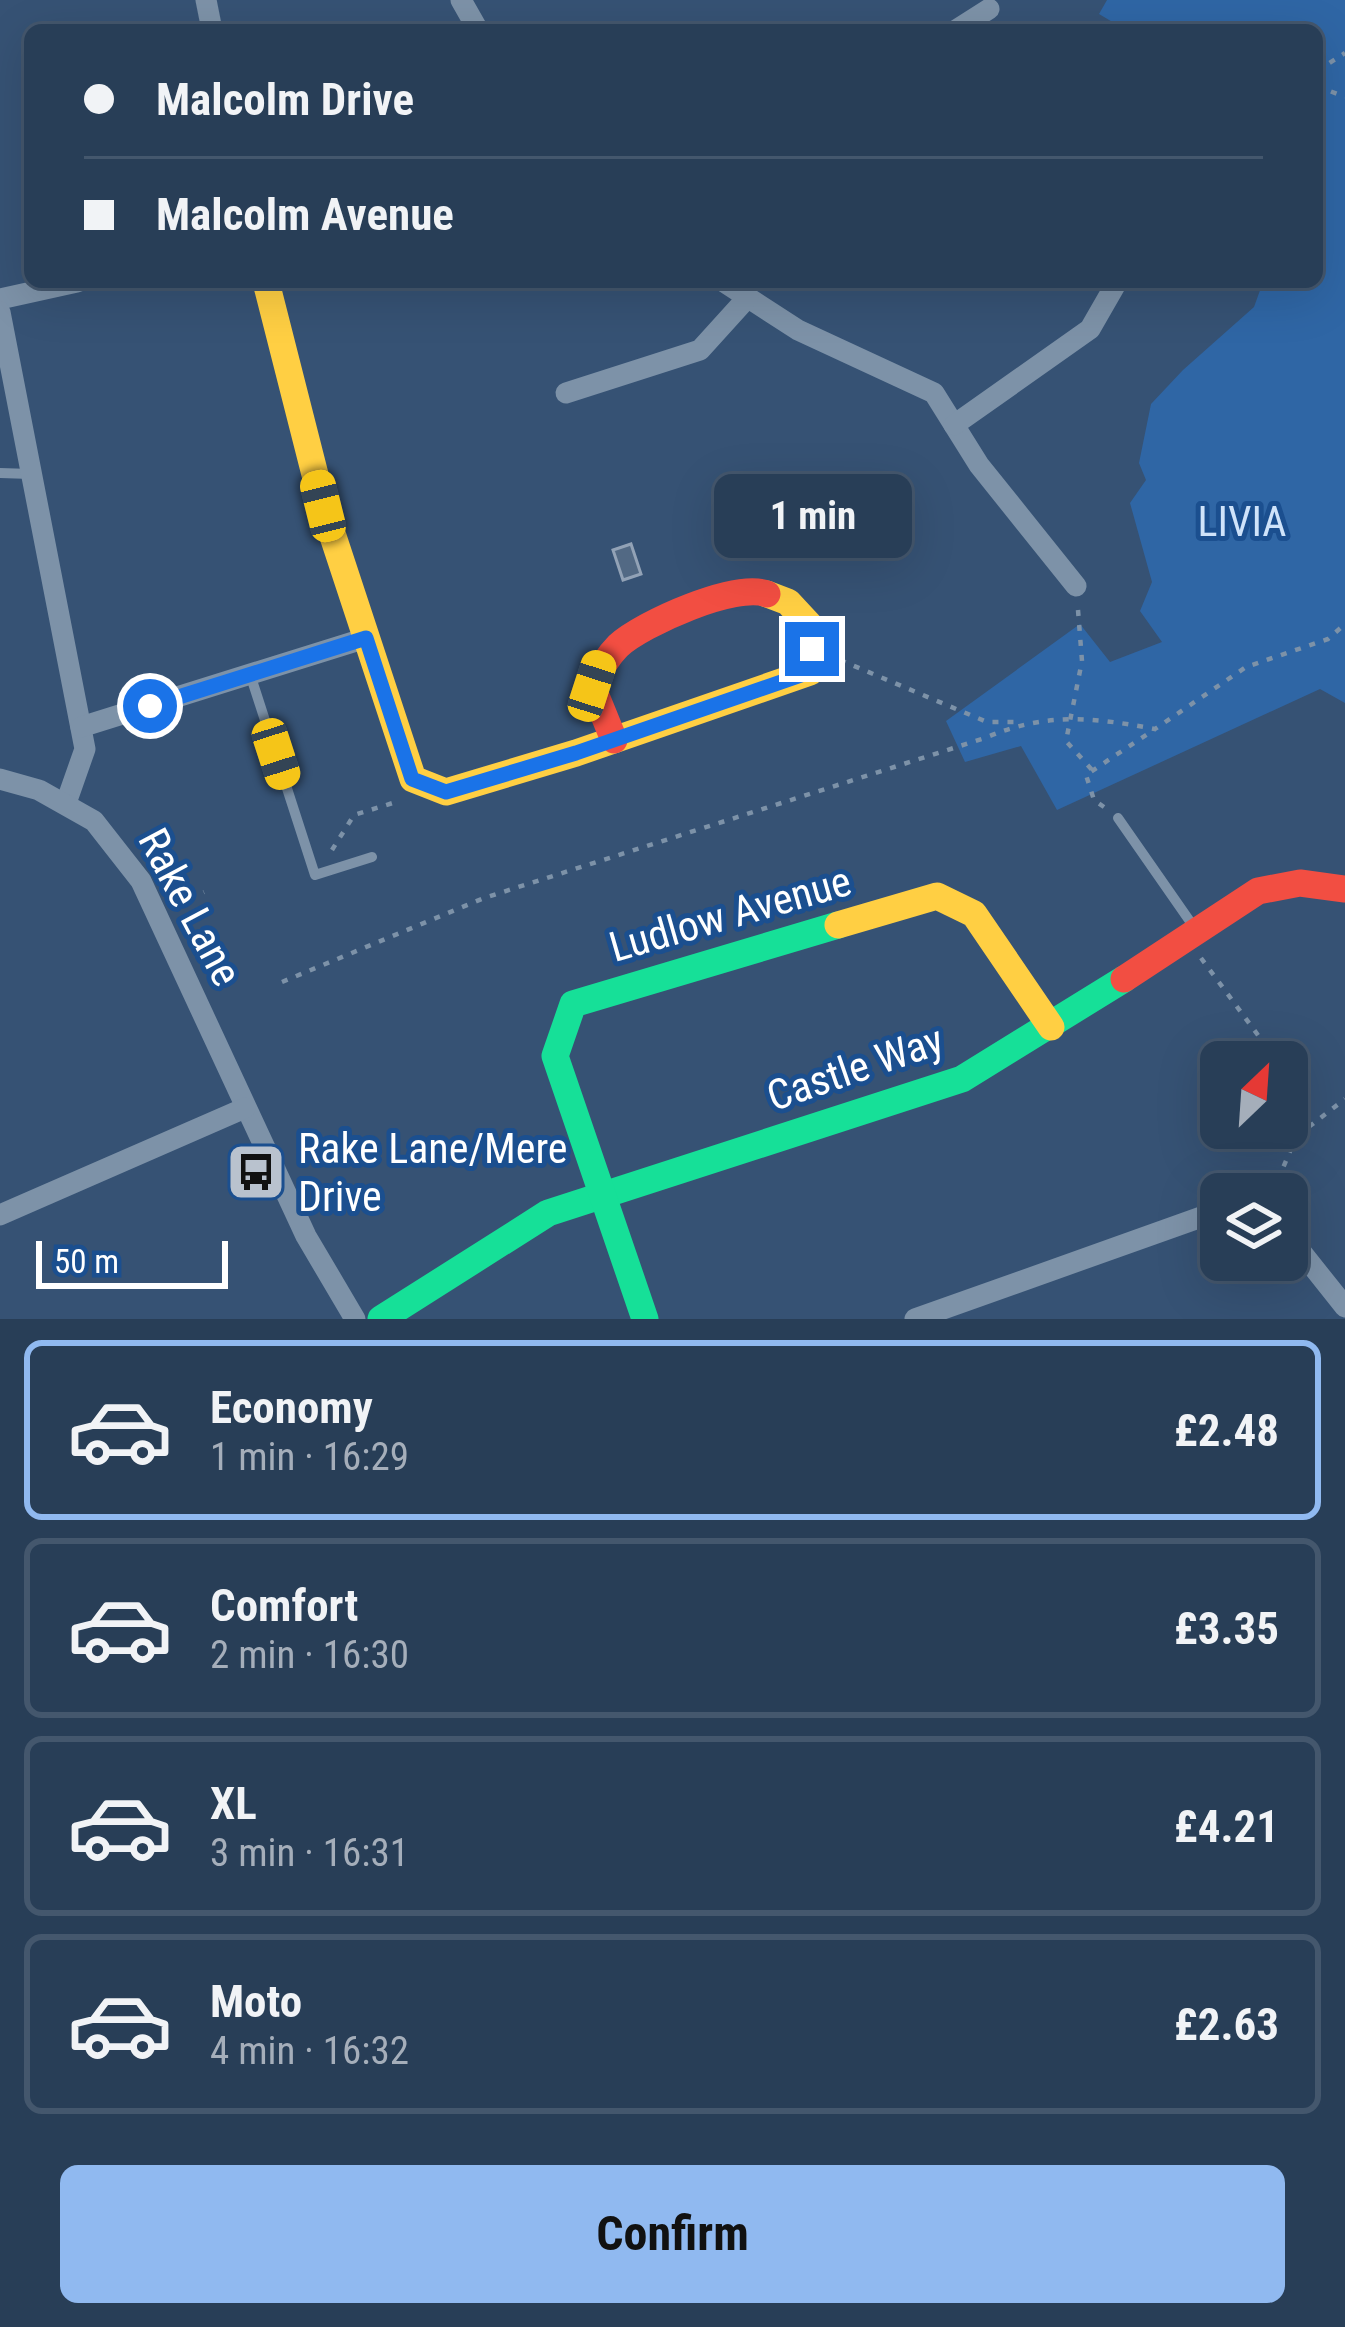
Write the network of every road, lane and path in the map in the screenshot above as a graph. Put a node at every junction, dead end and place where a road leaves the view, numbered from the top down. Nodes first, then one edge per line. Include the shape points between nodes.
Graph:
1 (989, 9) dead end
2 (965, 24) edge
3 (50, 288) edge
4 (268, 288) edge
5 (733, 288) edge
6 (1114, 288) edge
7 (748, 298) junction
8 (0, 299) edge
9 (0, 312) edge
10 (566, 393) dead end
11 (954, 425) junction
12 (0, 473) edge
13 (32, 474) junction
14 (1076, 586) joint
15 (1345, 624) edge
16 (366, 638) junction
17 (812, 649) junction
18 (250, 674) junction
19 (1070, 720) junction
20 (1024, 722) junction
21 (80, 728) junction
22 (1155, 729) junction
23 (614, 740) junction
24 (1093, 770) junction
25 (0, 779) edge
26 (419, 782) junction
27 (67, 803) junction
28 (1118, 818) joint
29 (372, 857) dead end
30 (315, 875) junction
31 (1345, 889) edge
32 (204, 892) dead end
33 (156, 911) junction
34 (1192, 936) junction
35 (282, 982) dead end
36 (1051, 1028) junction
37 (1263, 1041) edge
38 (1345, 1099) edge
39 (245, 1108) junction
40 (1308, 1128) edge
41 (602, 1198) junction
42 (0, 1215) edge
43 (1200, 1217) edge
44 (1308, 1260) edge
45 (1345, 1307) edge
46 (355, 1319) edge
47 (381, 1319) edge
48 (645, 1319) edge
49 (915, 1319) edge

1 - 2 street
3 - 8 street
4 - 16 street
5 - 7 street
6 - 11 street via 1090,329
7 - 10 street via 700,350
7 - 11 street via 934,393
9 - 13 street
11 - 14 street
12 - 13 lane
13 - 21 street
14 - 19 path via 1082,661
15 - 22 path via 1328,639 1246,667
16 - 18 street
16 - 26 street
17 - 20 path via 987,722
17 - 23 street via 810,672
17 - 23 street via 814,630 788,602 752,588 628,633 600,662 592,686
18 - 21 street
18 - 30 lane
19 - 20 path
19 - 22 path
19 - 24 path via 1066,741
20 - 35 path via 484,898
21 - 27 street via 85,749
22 - 24 path
23 - 26 street via 446,792
24 - 28 path via 1086,775 1094,800
25 - 27 street, Rake Lane
26 - 30 path via 411,797 354,815
27 - 33 street, Rake Lane via 113,842
28 - 34 lane
29 - 30 lane
31 - 34 street, Castle Way via 1300,883 1258,891
32 - 33 path
33 - 39 street, Rake Lane
34 - 36 street, Castle Way
34 - 37 path
36 - 41 street, Castle Way via 962,1079
36 - 41 street, Ludlow Avenue via 974,914 937,896 573,1004 555,1056
38 - 40 path
39 - 42 street
39 - 46 street, Rake Lane
41 - 47 street, Castle Way via 548,1213
41 - 48 street
43 - 49 street
44 - 45 street

